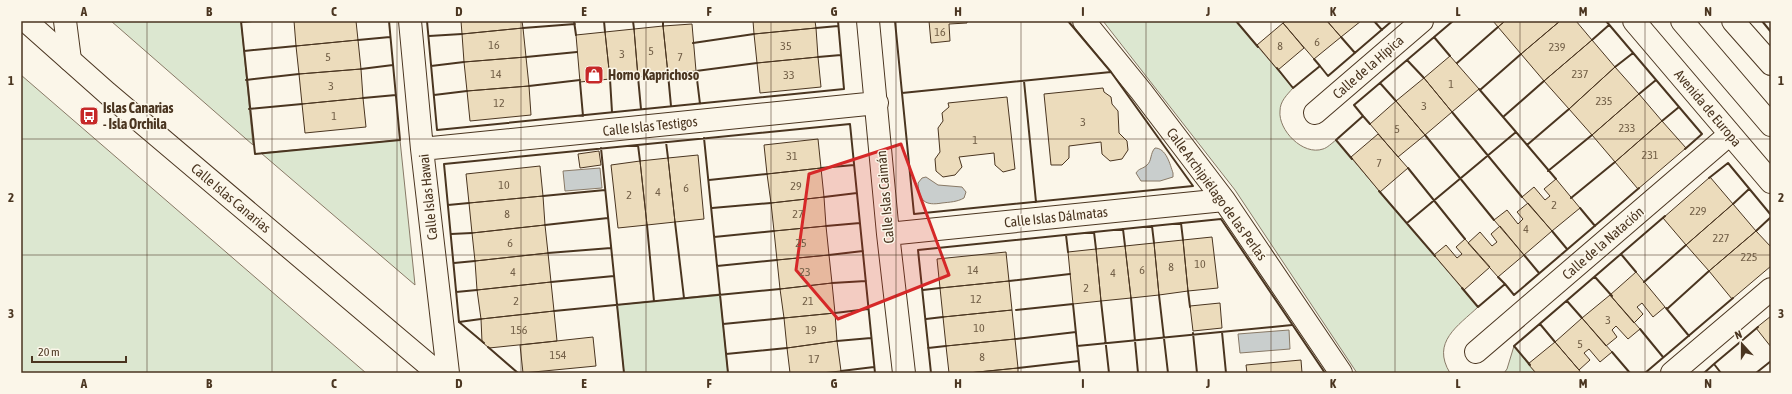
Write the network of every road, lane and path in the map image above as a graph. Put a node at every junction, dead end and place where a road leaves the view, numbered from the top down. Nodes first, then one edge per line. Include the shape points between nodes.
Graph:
1 (26, 21) edge
2 (65, 21) edge
3 (410, 21) edge
4 (868, 21) edge
5 (1084, 21) edge
6 (1422, 21) edge
7 (1682, 21) edge
8 (1733, 21) edge
9 (1641, 25) edge
10 (70, 60) junction
11 (1771, 64) edge
12 (877, 103) junction
13 (1315, 113) dead end
14 (1770, 115) edge
15 (1730, 134) junction
16 (422, 149) junction
17 (1771, 182) edge
18 (1224, 200) junction
19 (888, 234) junction
20 (1771, 289) edge
21 (1476, 352) dead end
22 (438, 373) edge
23 (448, 373) edge
24 (904, 373) edge
25 (1341, 373) edge
26 (1672, 373) edge

1 - 10 street, Calle Islas Canarias
2 - 10 street
3 - 16 street, Calle Islas Hawai
4 - 12 street, Calle Islas Caimán
5 - 18 street, Calle Archipiélago de las Perlas
6 - 13 street, Calle de la Hípica
7 - 14 street
8 - 11 street
9 - 15 street, Avenida de Europa
10 - 22 street, Calle Islas Canarias
12 - 16 street, Calle Islas Testigos
12 - 19 street, Calle Islas Caimán
15 - 17 street, Avenida de Europa
15 - 21 street, Calle de la Natación
16 - 23 street, Calle Islas Hawai
18 - 19 street, Calle Islas Dálmatas
18 - 25 street, Calle Archipiélago de las Perlas
19 - 24 street, Calle Islas Caimán
20 - 26 street

